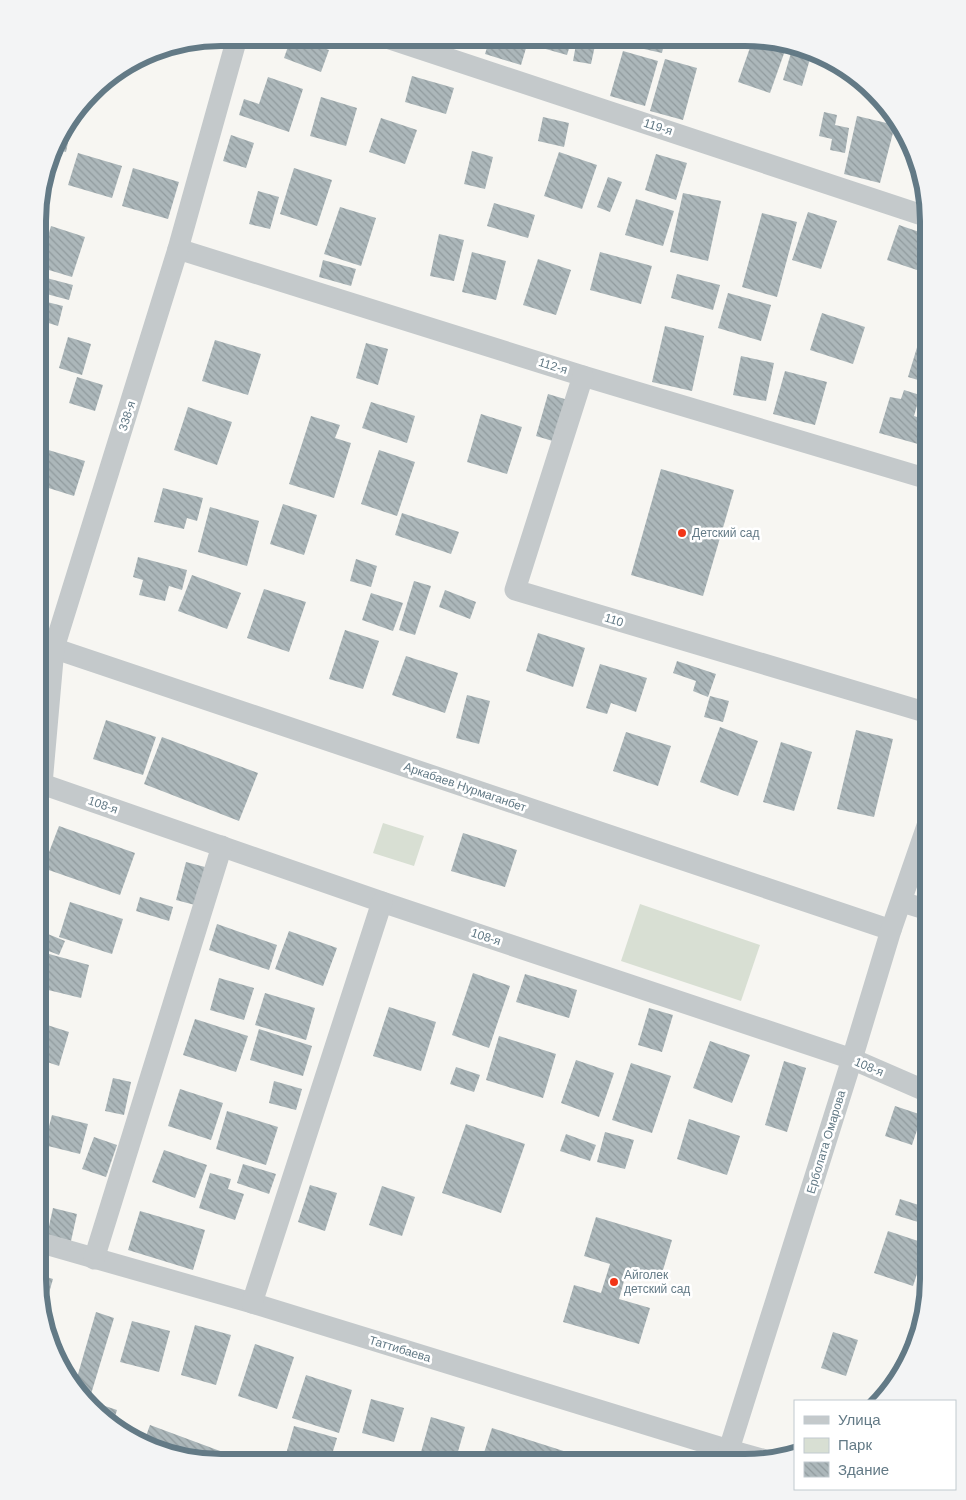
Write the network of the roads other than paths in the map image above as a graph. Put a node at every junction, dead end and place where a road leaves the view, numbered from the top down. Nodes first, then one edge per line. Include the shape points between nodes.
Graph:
1 (235, 46) edge
2 (411, 46) edge
3 (919, 214) edge
4 (178, 249) junction
5 (583, 376) junction
6 (920, 478) edge
7 (46, 646) edge
8 (920, 710) edge
9 (46, 793) edge
10 (222, 846) junction
11 (919, 849) edge
12 (382, 902) junction
13 (902, 902) junction
14 (919, 907) edge
15 (891, 930) junction
16 (852, 1059) junction
17 (919, 1088) edge
18 (46, 1244) edge
19 (94, 1258) junction
20 (252, 1303) junction
21 (721, 1454) edge
22 (728, 1454) edge

1 - 4 street, 338-я
2 - 3 street, 119-я
4 - 5 street, 112-я
4 - 7 street, 338-я
5 - 6 street, 112-я
5 - 8 street, 110 via 515,590
7 - 15 street, Аркабаев Нурмаганбет
9 - 10 street, 108-я
10 - 12 street, 108-я
10 - 19 street
11 - 13 street, Ерболата Омарова
12 - 16 street, 108-я
12 - 20 street
13 - 14 street
13 - 15 street, Ерболата Омарова
15 - 16 street, Ерболата Омарова
16 - 17 street, 108-я
16 - 22 street, Ерболата Омарова
18 - 19 street, Таттибаева
19 - 20 street, Таттибаева
20 - 21 street, Таттибаева

